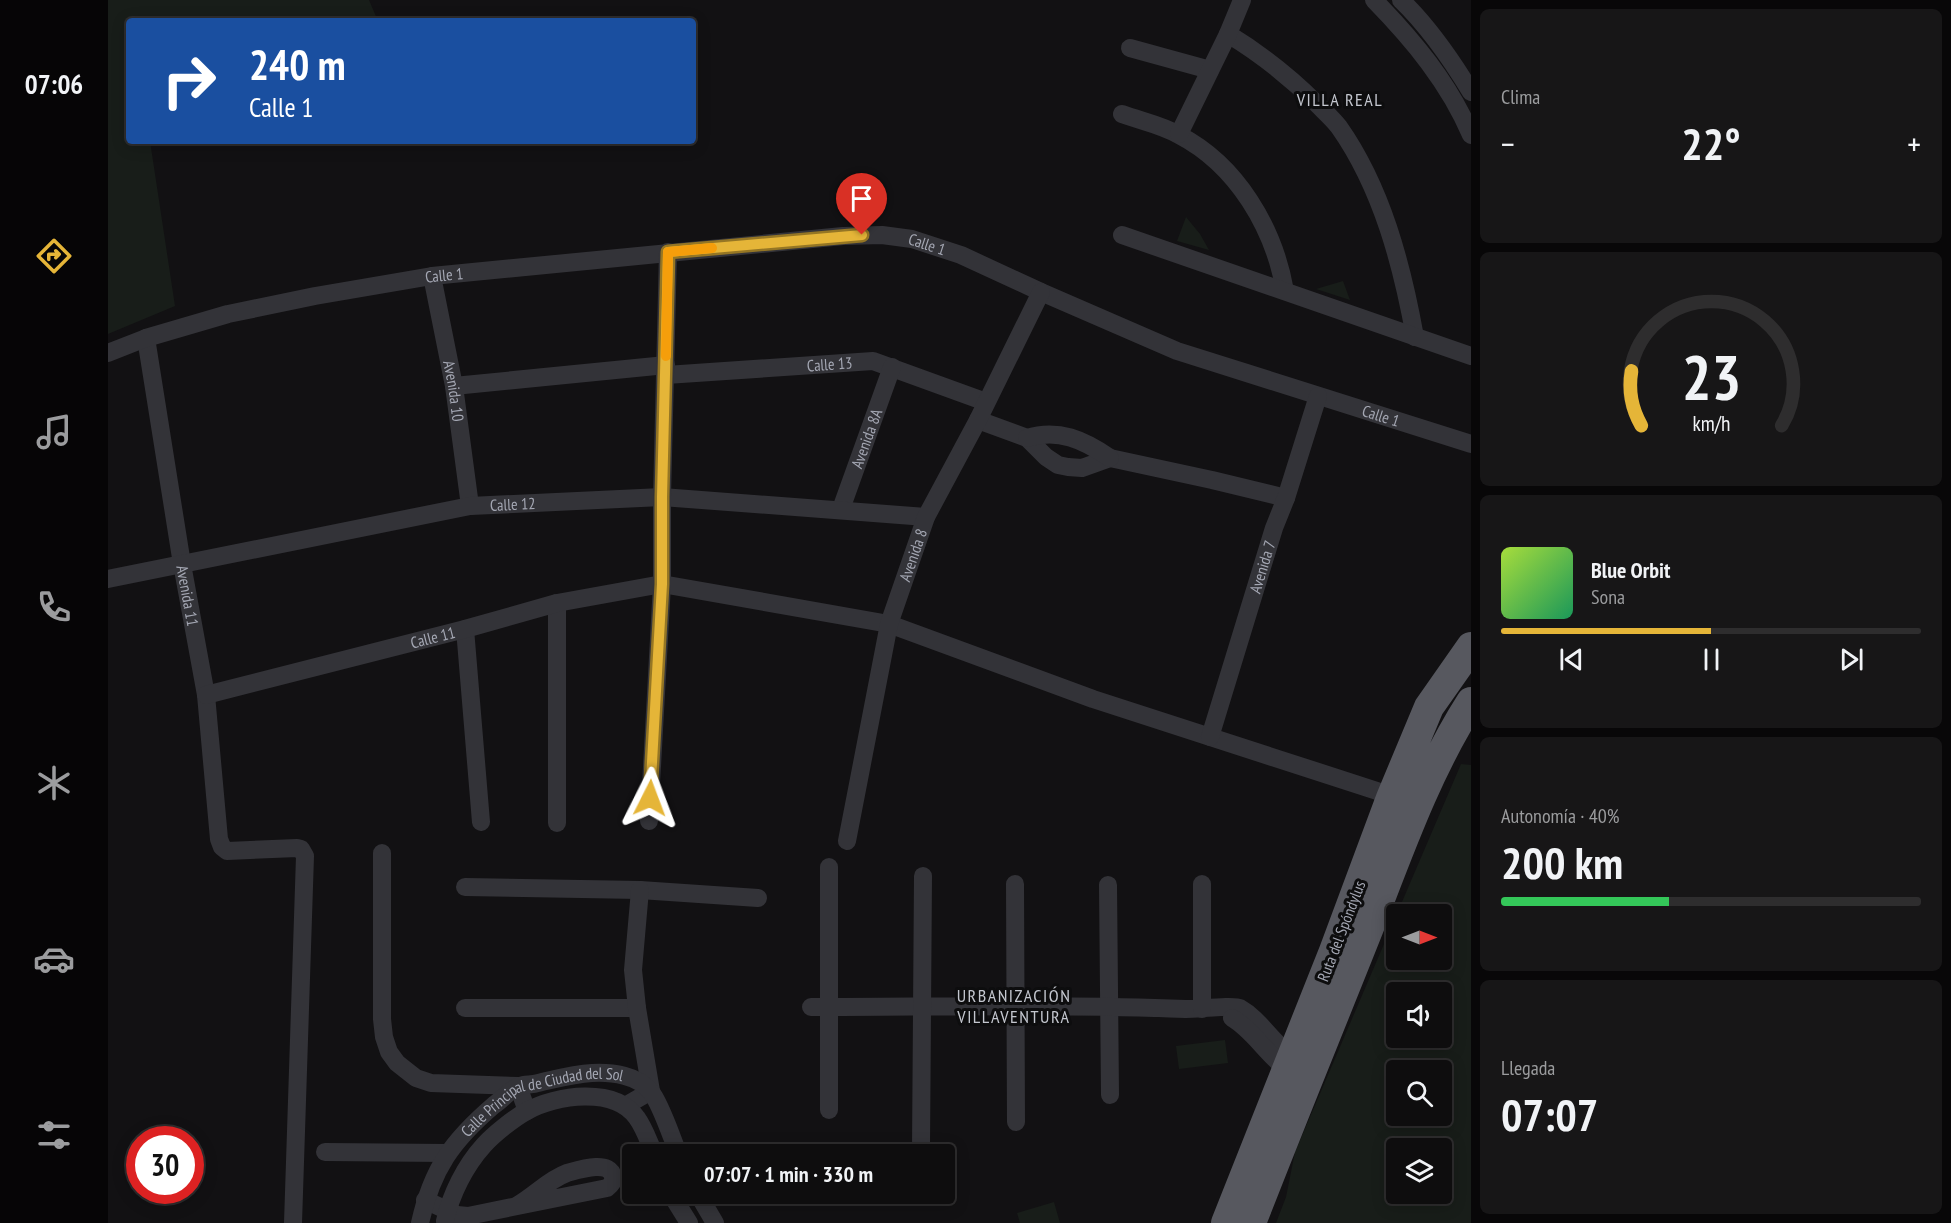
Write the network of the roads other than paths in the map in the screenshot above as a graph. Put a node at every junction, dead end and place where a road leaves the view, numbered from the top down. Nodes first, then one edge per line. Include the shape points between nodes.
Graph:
1 (1242, 0) edge
2 (1374, 0) edge
3 (1401, 0) edge
4 (1228, 34) junction
5 (1440, 44) junction
6 (1130, 48) dead end
7 (1424, 54) junction
8 (1210, 70) junction
9 (1471, 92) edge
10 (1122, 114) dead end
11 (1467, 115) edge
12 (1179, 134) junction
13 (1471, 135) edge
14 (1122, 235) dead end
15 (668, 252) junction
16 (432, 276) junction
17 (1285, 291) junction
18 (1041, 292) junction
19 (1415, 337) junction
20 (146, 338) junction
21 (108, 353) edge
22 (1471, 356) edge
23 (892, 367) junction
24 (666, 370) junction
25 (454, 386) junction
26 (1318, 396) junction
27 (986, 402) junction
28 (978, 420) junction
29 (1027, 438) junction
30 (1471, 444) edge
31 (1110, 458) junction
32 (662, 497) junction
33 (1286, 498) junction
34 (470, 506) junction
35 (841, 509) junction
36 (926, 518) junction
37 (182, 564) junction
38 (108, 579) edge
39 (662, 584) junction
40 (557, 603) junction
41 (889, 624) junction
42 (465, 628) junction
43 (1471, 647) edge
44 (206, 695) junction
45 (1471, 702) edge
46 (1210, 737) junction
47 (1391, 798) junction
48 (649, 821) dead end
49 (481, 822) dead end
50 (557, 824) dead end
51 (847, 841) dead end
52 (382, 853) dead end
53 (828, 867) dead end
54 (923, 876) dead end
55 (1015, 884) dead end
56 (1202, 884) dead end
57 (1108, 885) dead end
58 (465, 887) dead end
59 (640, 890) junction
60 (758, 898) dead end
61 (922, 1006) junction
62 (1015, 1006) junction
63 (1109, 1006) junction
64 (820, 1007) junction
65 (465, 1008) dead end
66 (637, 1008) junction
67 (1202, 1009) junction
68 (1300, 1068) junction
69 (518, 1086) junction
70 (651, 1091) junction
71 (1110, 1095) dead end
72 (625, 1106) junction
73 (828, 1110) dead end
74 (528, 1111) junction
75 (1016, 1122) dead end
76 (650, 1144) edge
77 (674, 1144) edge
78 (921, 1144) edge
79 (325, 1152) dead end
80 (447, 1153) junction
81 (587, 1168) junction
82 (573, 1195) junction
83 (425, 1200) junction
84 (676, 1204) edge
85 (704, 1204) edge
86 (516, 1206) junction
87 (446, 1217) edge
88 (293, 1223) edge
89 (420, 1223) edge
90 (688, 1223) edge
91 (715, 1223) edge
92 (1226, 1223) edge
93 (1251, 1223) edge

1 - 4 street
2 - 7 street
3 - 5 street
4 - 8 street
4 - 19 street via 1263,56 1339,126 1374,192 1390,235 1406,287
5 - 7 street
5 - 9 street
6 - 8 street
7 - 11 street
8 - 12 street
10 - 12 street
11 - 13 street
12 - 17 street via 1215,160 1249,198 1274,247
14 - 17 street
15 - 16 street, Calle 1
15 - 18 street, Calle 1 via 882,235 912,239 961,255
15 - 24 street
16 - 20 street, Calle 1 via 228,314
16 - 25 street, Avenida 10
17 - 19 street
18 - 26 street, Calle 1 via 1177,351
18 - 27 street, Avenida 8
19 - 22 street
20 - 21 street, Calle 1
20 - 37 street, Avenida 11
23 - 24 street, Calle 13 via 873,361
23 - 27 street, Calle 13
23 - 35 street, Avenida 8A
24 - 25 street, Calle 13
24 - 32 street
25 - 34 street, Avenida 10
26 - 30 street, Calle 1
26 - 33 street, Avenida 7
27 - 28 street, Avenida 8
28 - 29 street
28 - 36 street, Avenida 8
29 - 31 street via 1043,433 1064,436
29 - 31 street via 1058,465 1082,468
31 - 33 street
32 - 34 street, Calle 12
32 - 35 street, Calle 12
32 - 39 street
33 - 46 street, Avenida 7
34 - 37 street, Calle 12
35 - 36 street, Calle 12
36 - 41 street, Avenida 8
37 - 38 street, Calle 12
37 - 44 street, Avenida 11
39 - 40 street, Calle 11
39 - 41 street
39 - 48 street
40 - 42 street, Calle 11
40 - 50 street
41 - 46 street via 1093,699
41 - 51 street, Avenida 8
42 - 44 street, Calle 11
42 - 49 street
43 - 47 highway, Ruta del Spóndylus via 1429,707
44 - 88 street, Avenida 11 via 222,847 227,851 297,848 305,856
45 - 68 highway, Ruta del Spóndylus via 1450,734
46 - 47 street
47 - 68 highway, Ruta del Spóndylus
52 - 69 street via 382,1019 389,1052 406,1072 431,1083
53 - 64 street
54 - 61 street
55 - 62 street
56 - 67 street
57 - 63 street
58 - 59 street
59 - 60 street
59 - 66 street via 633,970
61 - 62 street
61 - 64 street
61 - 78 street
62 - 63 street
62 - 75 street
63 - 67 street
63 - 71 street
64 - 73 street
65 - 66 street
66 - 70 street
67 - 68 street via 1230,1005 1240,1008
68 - 92 highway, Ruta del Spóndylus
68 - 93 highway, Ruta del Spóndylus
69 - 70 street, Calle Principal de Ciudad del Sol via 558,1077 606,1073 635,1080
69 - 74 street
69 - 80 street, Calle Principal de Ciudad del Sol
70 - 72 street
70 - 77 street, Calle Principal de Ciudad del Sol
72 - 74 street, Calle Principal de Ciudad del Sol via 607,1098 579,1097
72 - 76 street, Calle Principal de Ciudad del Sol via 637,1117
74 - 87 street, Calle Principal de Ciudad del Sol via 485,1144 465,1170
79 - 80 street
80 - 83 street, Calle Principal de Ciudad del Sol
81 - 82 street
81 - 82 street via 608,1169 613,1175 612,1184
81 - 86 street via 549,1182
82 - 86 street
83 - 87 street
83 - 89 street, Calle Principal de Ciudad del Sol
84 - 90 street
85 - 91 street
86 - 87 street

